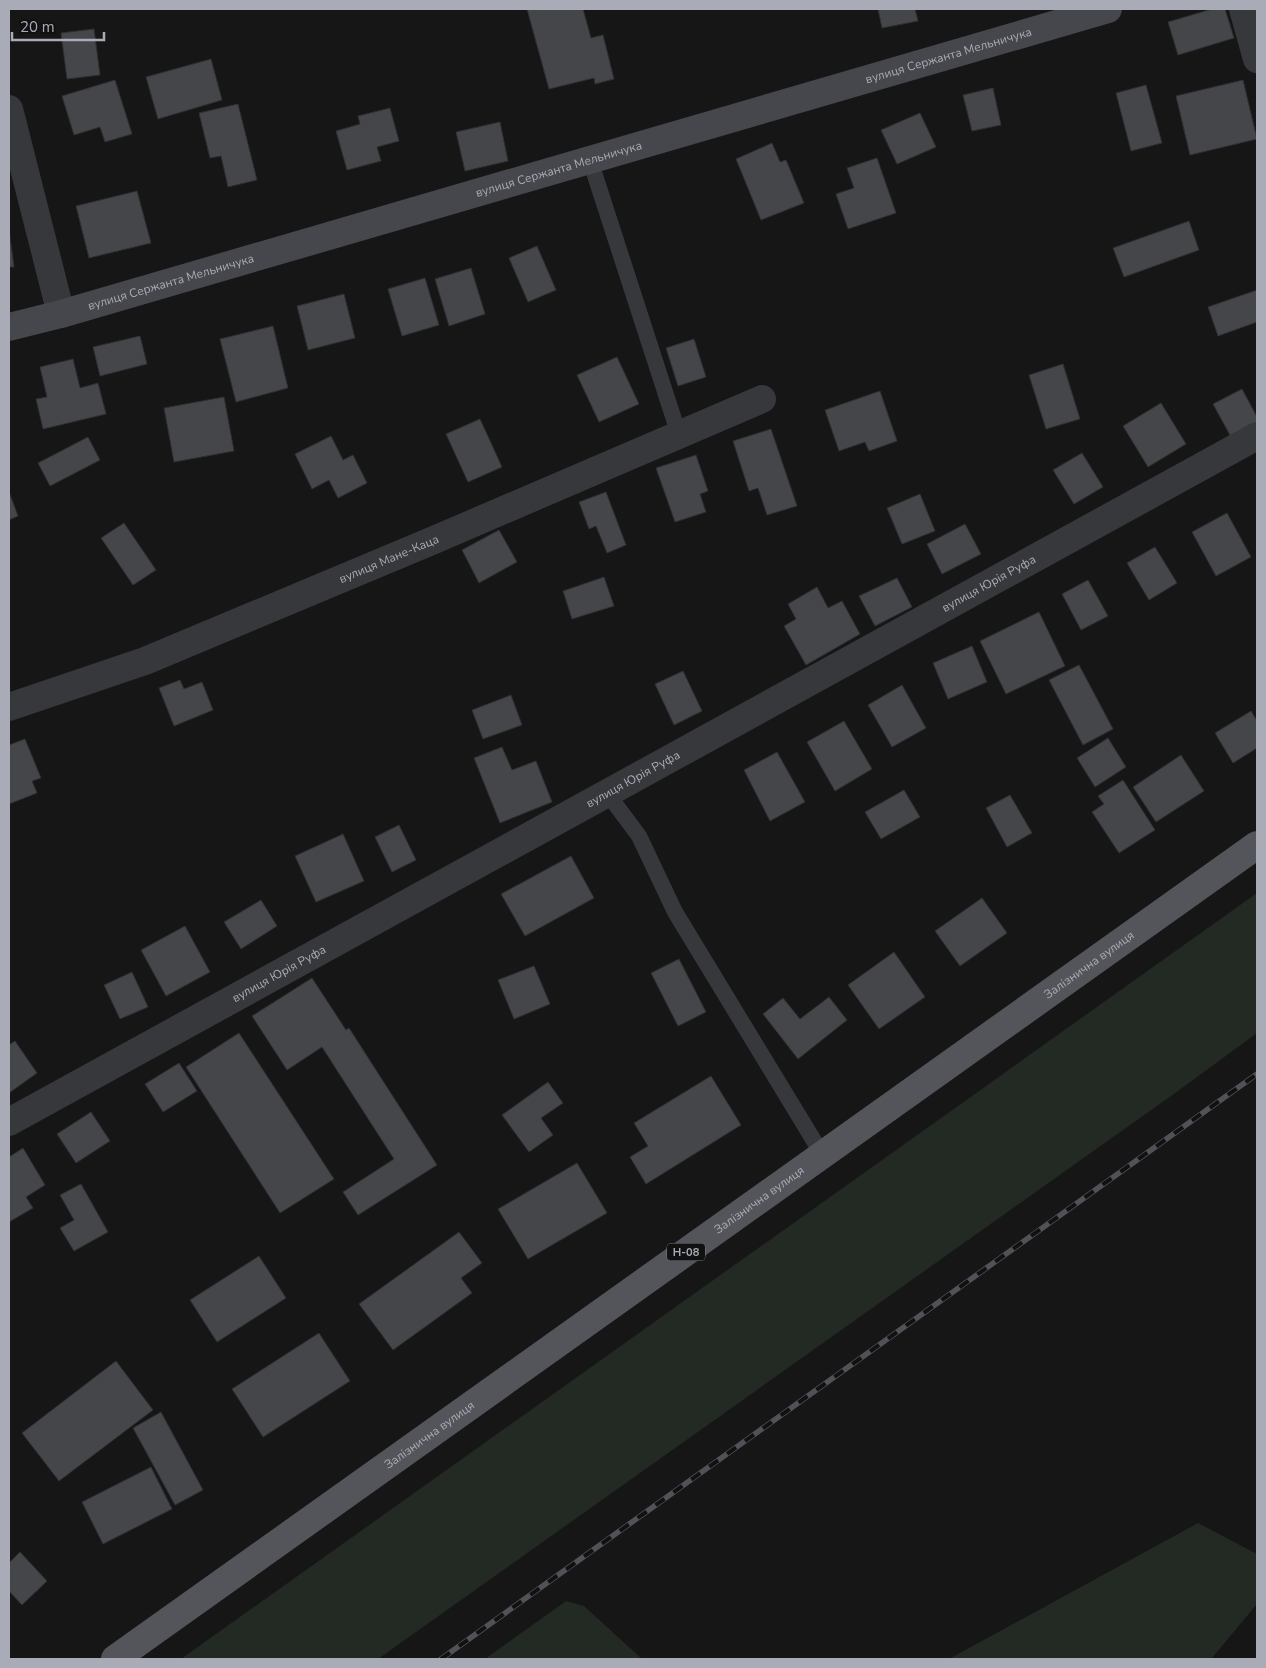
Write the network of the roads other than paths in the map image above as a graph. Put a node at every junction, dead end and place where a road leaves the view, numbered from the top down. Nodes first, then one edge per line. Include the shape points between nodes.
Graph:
1 (1108, 9) edge
2 (1243, 9) edge
3 (1257, 59) edge
4 (9, 109) edge
5 (590, 160) junction
6 (60, 314) junction
7 (9, 327) edge
8 (762, 398) dead end
9 (679, 435) junction
10 (1257, 436) edge
11 (9, 707) edge
12 (607, 793) junction
13 (1257, 845) edge
14 (9, 1122) edge
15 (822, 1154) junction
16 (115, 1659) edge

1 - 5 street, вулиця Сержанта Мельничука
2 - 3 street
4 - 6 street
5 - 6 street, вулиця Сержанта Мельничука
5 - 9 lane
6 - 7 street, вулиця Сержанта Мельничука
8 - 9 street, вулиця Мане-Каца
9 - 11 street, вулиця Мане-Каца via 145,661
10 - 12 street, вулиця Юрія Руфа
12 - 14 street, вулиця Юрія Руфа
12 - 15 lane via 640,836 674,912
13 - 15 main road, Залізнична вулиця / Н-08
15 - 16 main road, Залізнична вулиця / Н-08

